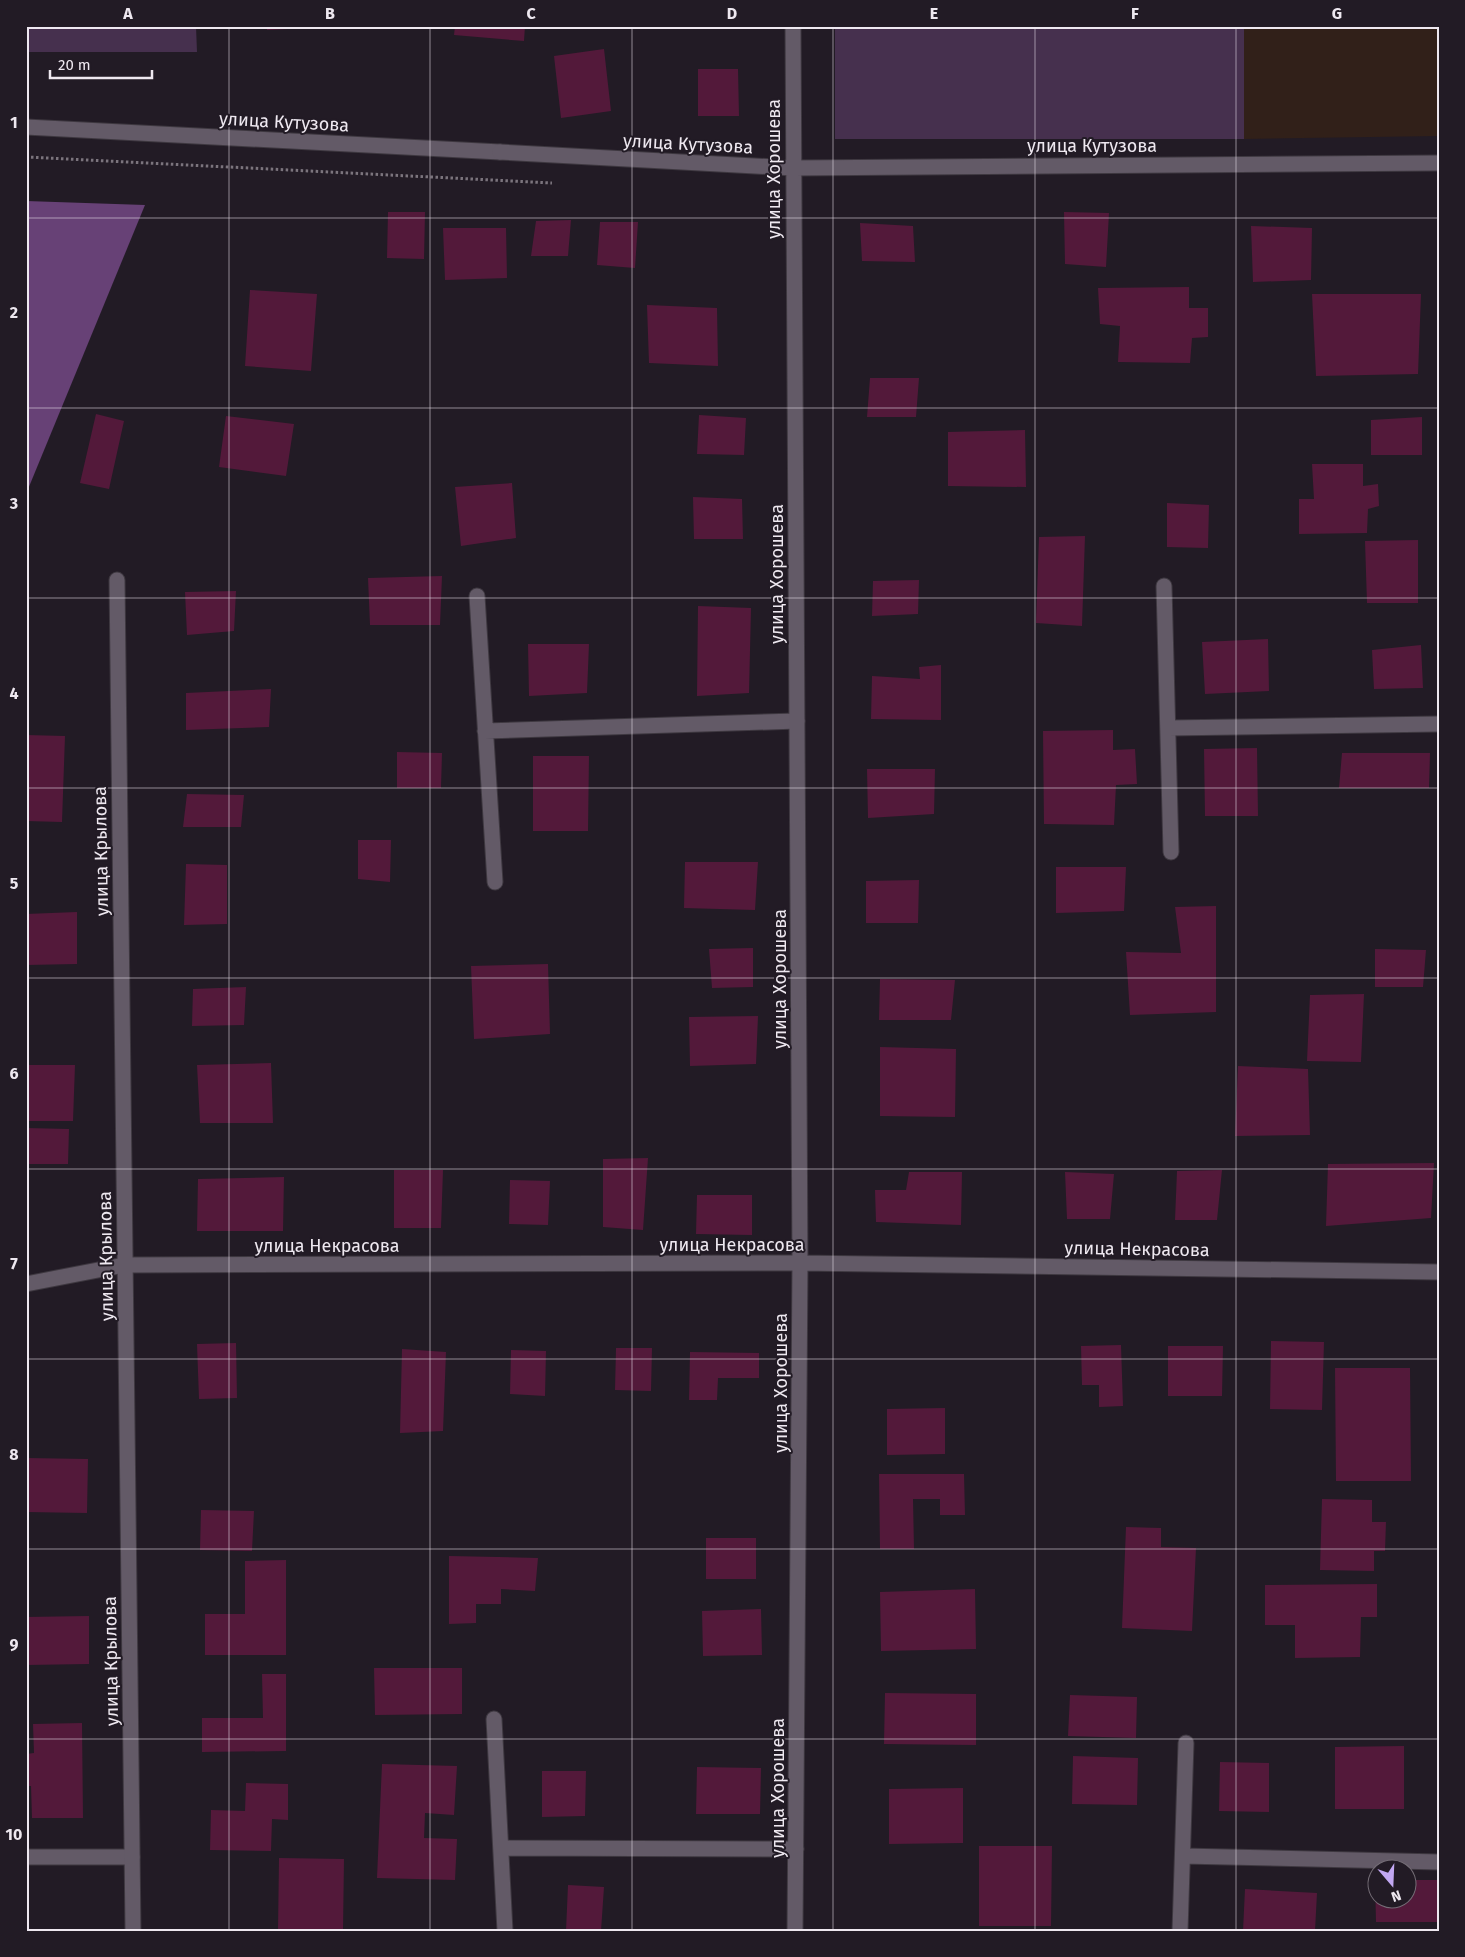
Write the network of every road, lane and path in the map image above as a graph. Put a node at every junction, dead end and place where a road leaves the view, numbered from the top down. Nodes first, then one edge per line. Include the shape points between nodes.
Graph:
1 (792, 26) edge
2 (26, 127) edge
3 (1439, 162) edge
4 (793, 168) junction
5 (117, 580) dead end
6 (1164, 586) dead end
7 (477, 596) dead end
8 (797, 721) junction
9 (1439, 724) edge
10 (1168, 728) junction
11 (485, 731) junction
12 (1171, 852) dead end
13 (495, 882) dead end
14 (800, 1264) junction
15 (124, 1265) junction
16 (1439, 1272) edge
17 (26, 1284) edge
18 (494, 1719) dead end
19 (1186, 1743) dead end
20 (501, 1848) junction
21 (796, 1850) junction
22 (1183, 1856) junction
23 (26, 1857) edge
24 (132, 1857) junction
25 (1439, 1862) edge
26 (133, 1931) edge
27 (505, 1931) edge
28 (795, 1931) edge
29 (1180, 1931) edge

1 - 4 street, улица Хорошева
2 - 4 street, улица Кутузова
3 - 4 street, улица Кутузова
4 - 8 street, улица Хорошева
5 - 15 street, улица Крылова
6 - 10 street
7 - 11 street
8 - 11 street
8 - 14 street, улица Хорошева
9 - 10 street
10 - 12 street
11 - 13 street
14 - 15 street, улица Некрасова
14 - 16 street, улица Некрасова
14 - 21 street, улица Хорошева
15 - 17 street, улица Некрасова
15 - 24 street, улица Крылова
18 - 20 street
19 - 22 street
20 - 21 street
20 - 27 street
21 - 28 street, улица Хорошева
22 - 25 street
22 - 29 street
23 - 24 street
24 - 26 street, улица Крылова

